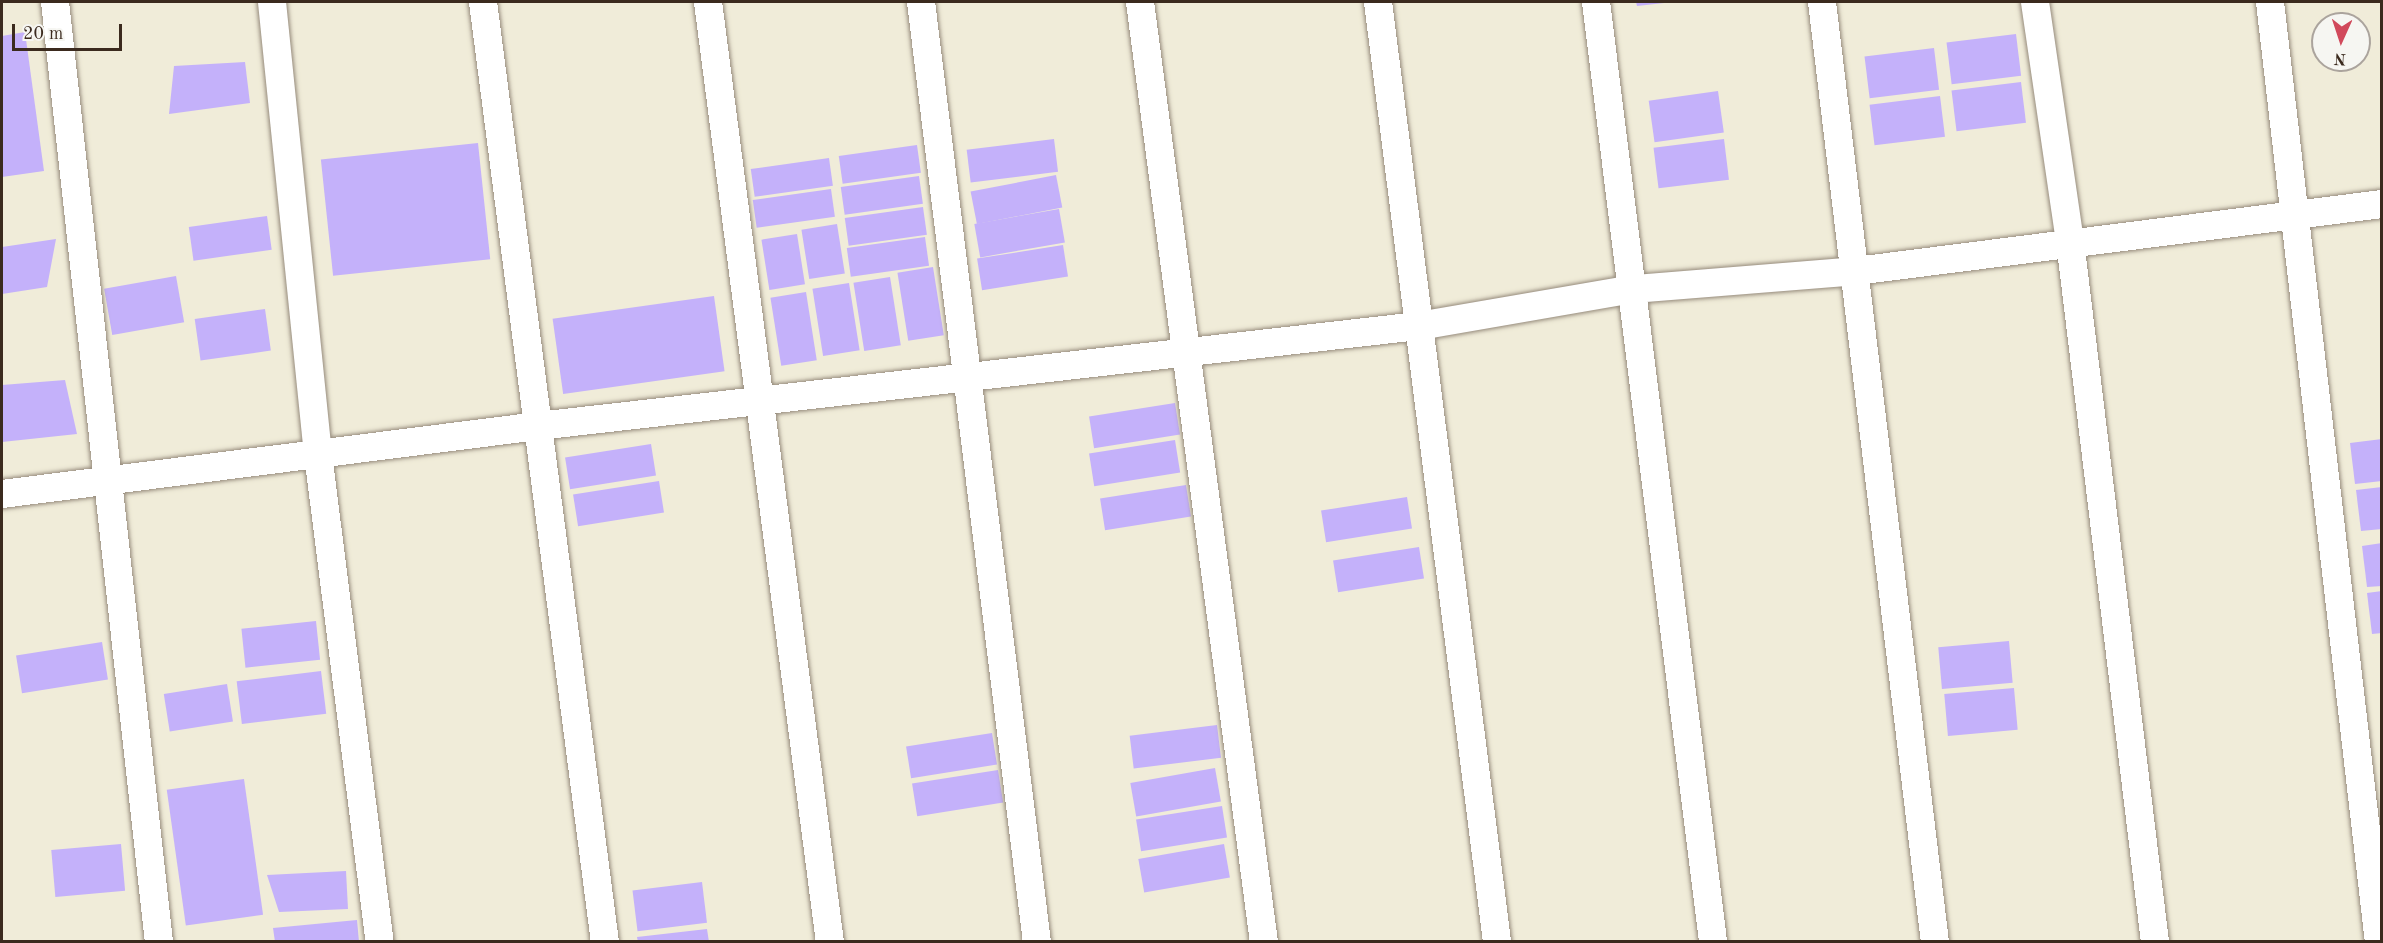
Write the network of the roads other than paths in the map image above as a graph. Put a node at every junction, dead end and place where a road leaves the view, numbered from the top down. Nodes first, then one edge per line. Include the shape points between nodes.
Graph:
1 (55, 2) edge
2 (272, 2) edge
3 (483, 2) edge
4 (708, 2) edge
5 (921, 2) edge
6 (1140, 2) edge
7 (1378, 2) edge
8 (1596, 2) edge
9 (1822, 2) edge
10 (2035, 2) edge
11 (2270, 2) edge
12 (2382, 204) edge
13 (2294, 214) junction
14 (2070, 241) junction
15 (1856, 271) junction
16 (1634, 289) junction
17 (1419, 326) junction
18 (1187, 352) junction
19 (968, 377) junction
20 (756, 401) junction
21 (538, 426) junction
22 (318, 454) junction
23 (111, 481) junction
24 (2, 494) edge
25 (159, 942) edge
26 (380, 942) edge
27 (605, 942) edge
28 (830, 942) edge
29 (1037, 942) edge
30 (1264, 942) edge
31 (1497, 942) edge
32 (1713, 942) edge
33 (1935, 942) edge
34 (2155, 942) edge
35 (2379, 942) edge

1 - 23 street
2 - 22 street
3 - 21 street
4 - 20 street
5 - 19 street
6 - 18 street
7 - 17 street
8 - 16 street
9 - 15 street
10 - 14 street
11 - 13 street
12 - 13 street
13 - 14 street
13 - 35 street
14 - 15 street
14 - 34 street
15 - 16 street
15 - 33 street
16 - 17 street
16 - 32 street
17 - 18 street
17 - 31 street
18 - 19 street
18 - 30 street
19 - 20 street
19 - 29 street
20 - 21 street
20 - 28 street
21 - 22 street
21 - 27 street
22 - 23 street
22 - 26 street
23 - 24 street
23 - 25 street

